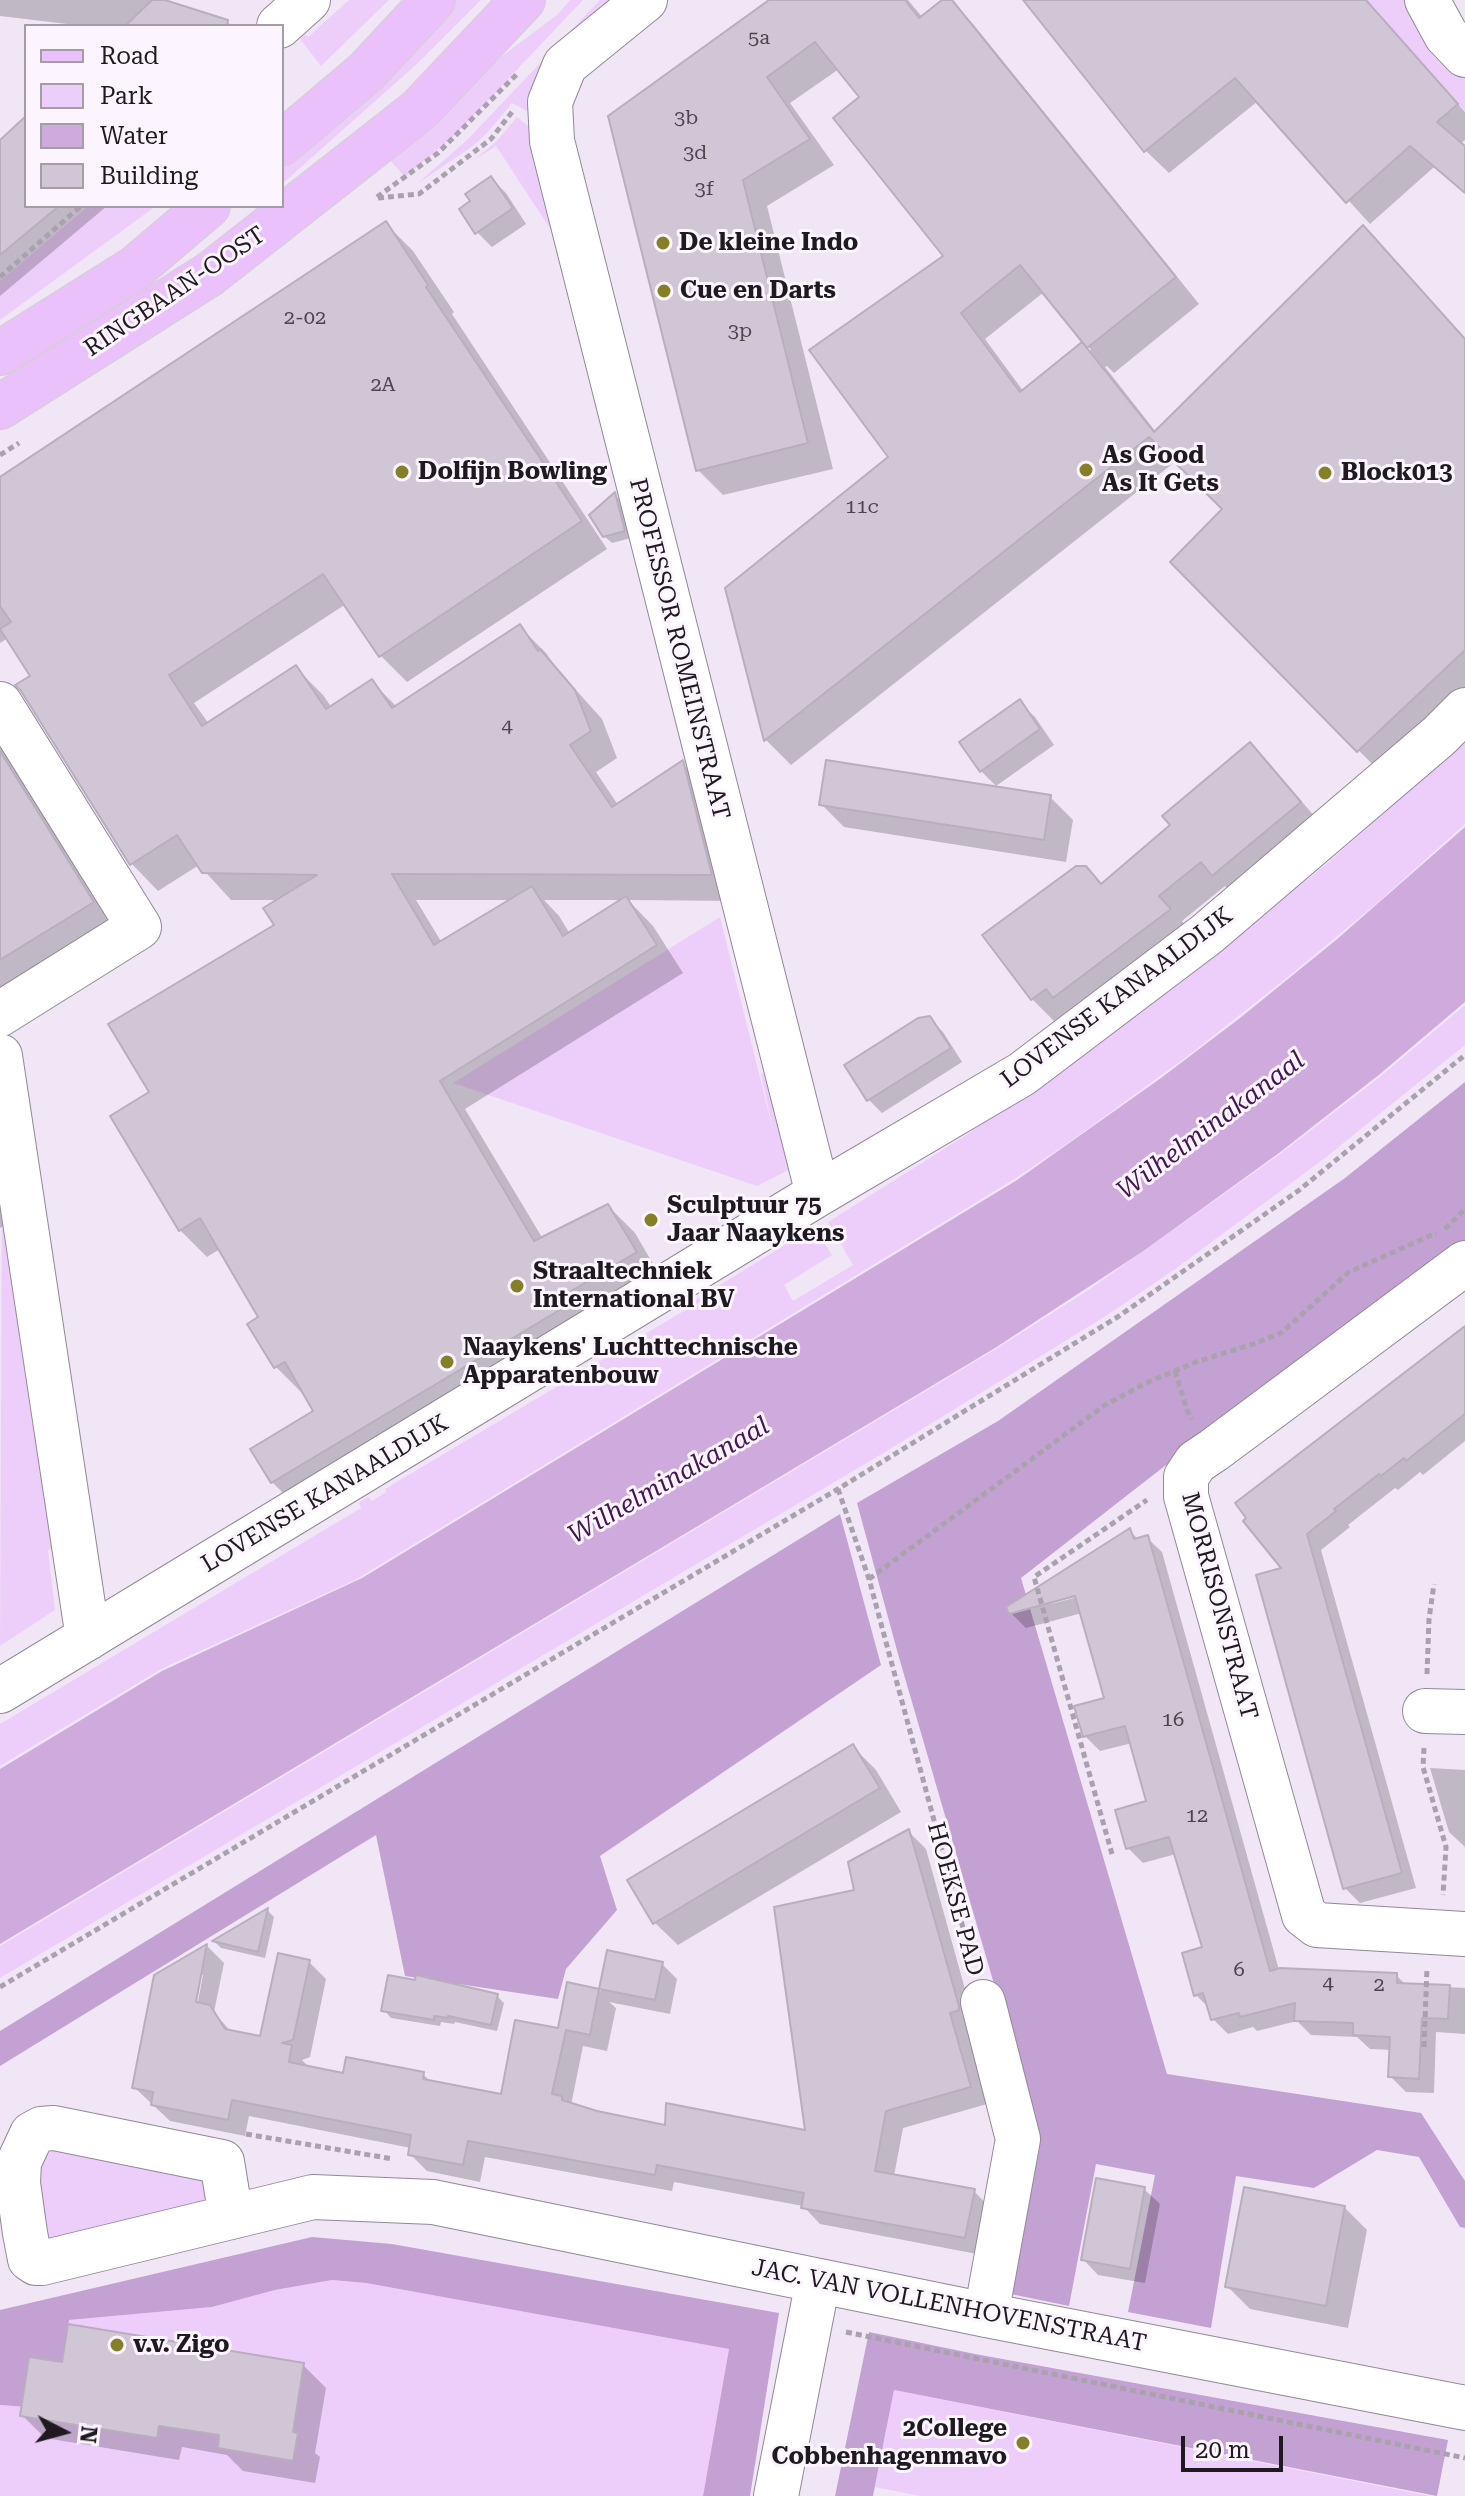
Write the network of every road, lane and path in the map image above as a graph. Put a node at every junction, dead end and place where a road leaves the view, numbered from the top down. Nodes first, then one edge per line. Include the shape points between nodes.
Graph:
1 (433, 0) edge
2 (523, 0) edge
3 (645, 0) edge
4 (1427, 0) edge
5 (1465, 55) edge
6 (523, 68) dead end
7 (551, 122) junction
8 (284, 141) edge
9 (438, 153) dead end
10 (375, 198) dead end
11 (79, 208) edge
12 (206, 208) edge
13 (0, 277) edge
14 (0, 353) edge
15 (0, 407) edge
16 (0, 704) edge
17 (1465, 710) edge
18 (0, 1014) edge
19 (1465, 1055) edge
20 (0, 1056) edge
21 (818, 1194) junction
22 (1465, 1209) edge
23 (1465, 1263) edge
24 (1175, 1371) junction
25 (1214, 1450) junction
26 (838, 1489) junction
27 (1186, 1496) junction
28 (869, 1579) junction
29 (1434, 1584) dead end
30 (88, 1638) junction
31 (0, 1691) edge
32 (1445, 1712) edge
33 (1112, 1854) dead end
34 (1445, 1933) edge
35 (0, 1987) edge
36 (983, 2002) joint
37 (1424, 2047) dead end
38 (394, 2159) dead end
39 (222, 2162) junction
40 (231, 2217) junction
41 (818, 2281) junction
42 (986, 2315) junction
43 (810, 2324) junction
44 (1465, 2408) edge
45 (1465, 2458) edge
46 (776, 2496) edge

1 - 8 main road via 366,72
2 - 15 main road, RINGBAAN-OOST via 419,110 210,274
3 - 7 street via 565,65
4 - 5 street via 1446,35
6 - 9 path
7 - 10 path via 533,121 514,110 491,139 419,194
7 - 21 street, PROFESSOR ROMEINSTRAAT
11 - 13 path
12 - 14 main road, RINGBAAN-OOST via 135,268
16 - 18 street via 139,927
17 - 21 street, LOVENSE KANAALDIJK via 1207,934 1022,1074
19 - 26 path via 1298,1191 1119,1316
20 - 30 street
21 - 30 street, LOVENSE KANAALDIJK
22 - 24 path via 1445,1229 1349,1272 1281,1333
23 - 25 street, MORRISONSTRAAT
24 - 25 path via 1187,1410
24 - 28 path via 1105,1405
25 - 27 street, MORRISONSTRAAT via 1186,1477
26 - 28 path, HOEKSE PAD
26 - 35 path
27 - 33 path via 1159,1492 1034,1577
27 - 34 street, MORRISONSTRAAT via 1304,1915 1317,1925
28 - 36 path, HOEKSE PAD
29 - 32 path via 1429,1619
30 - 31 street, LOVENSE KANAALDIJK
32 - 34 path via 1423,1767 1446,1847
34 - 37 path
36 - 42 street, HOEKSE PAD via 1018,2139
38 - 39 path via 247,2132
39 - 40 street
39 - 40 street, JAC. VAN VOLLENHOVENSTRAAT via 66,2129 41,2129 32,2134 19,2162 25,2233 30,2259 42,2263
40 - 41 street, JAC. VAN VOLLENHOVENSTRAAT via 313,2197 433,2202
41 - 42 street, JAC. VAN VOLLENHOVENSTRAAT
41 - 43 street
42 - 44 street, JAC. VAN VOLLENHOVENSTRAAT
43 - 45 path
43 - 46 street

